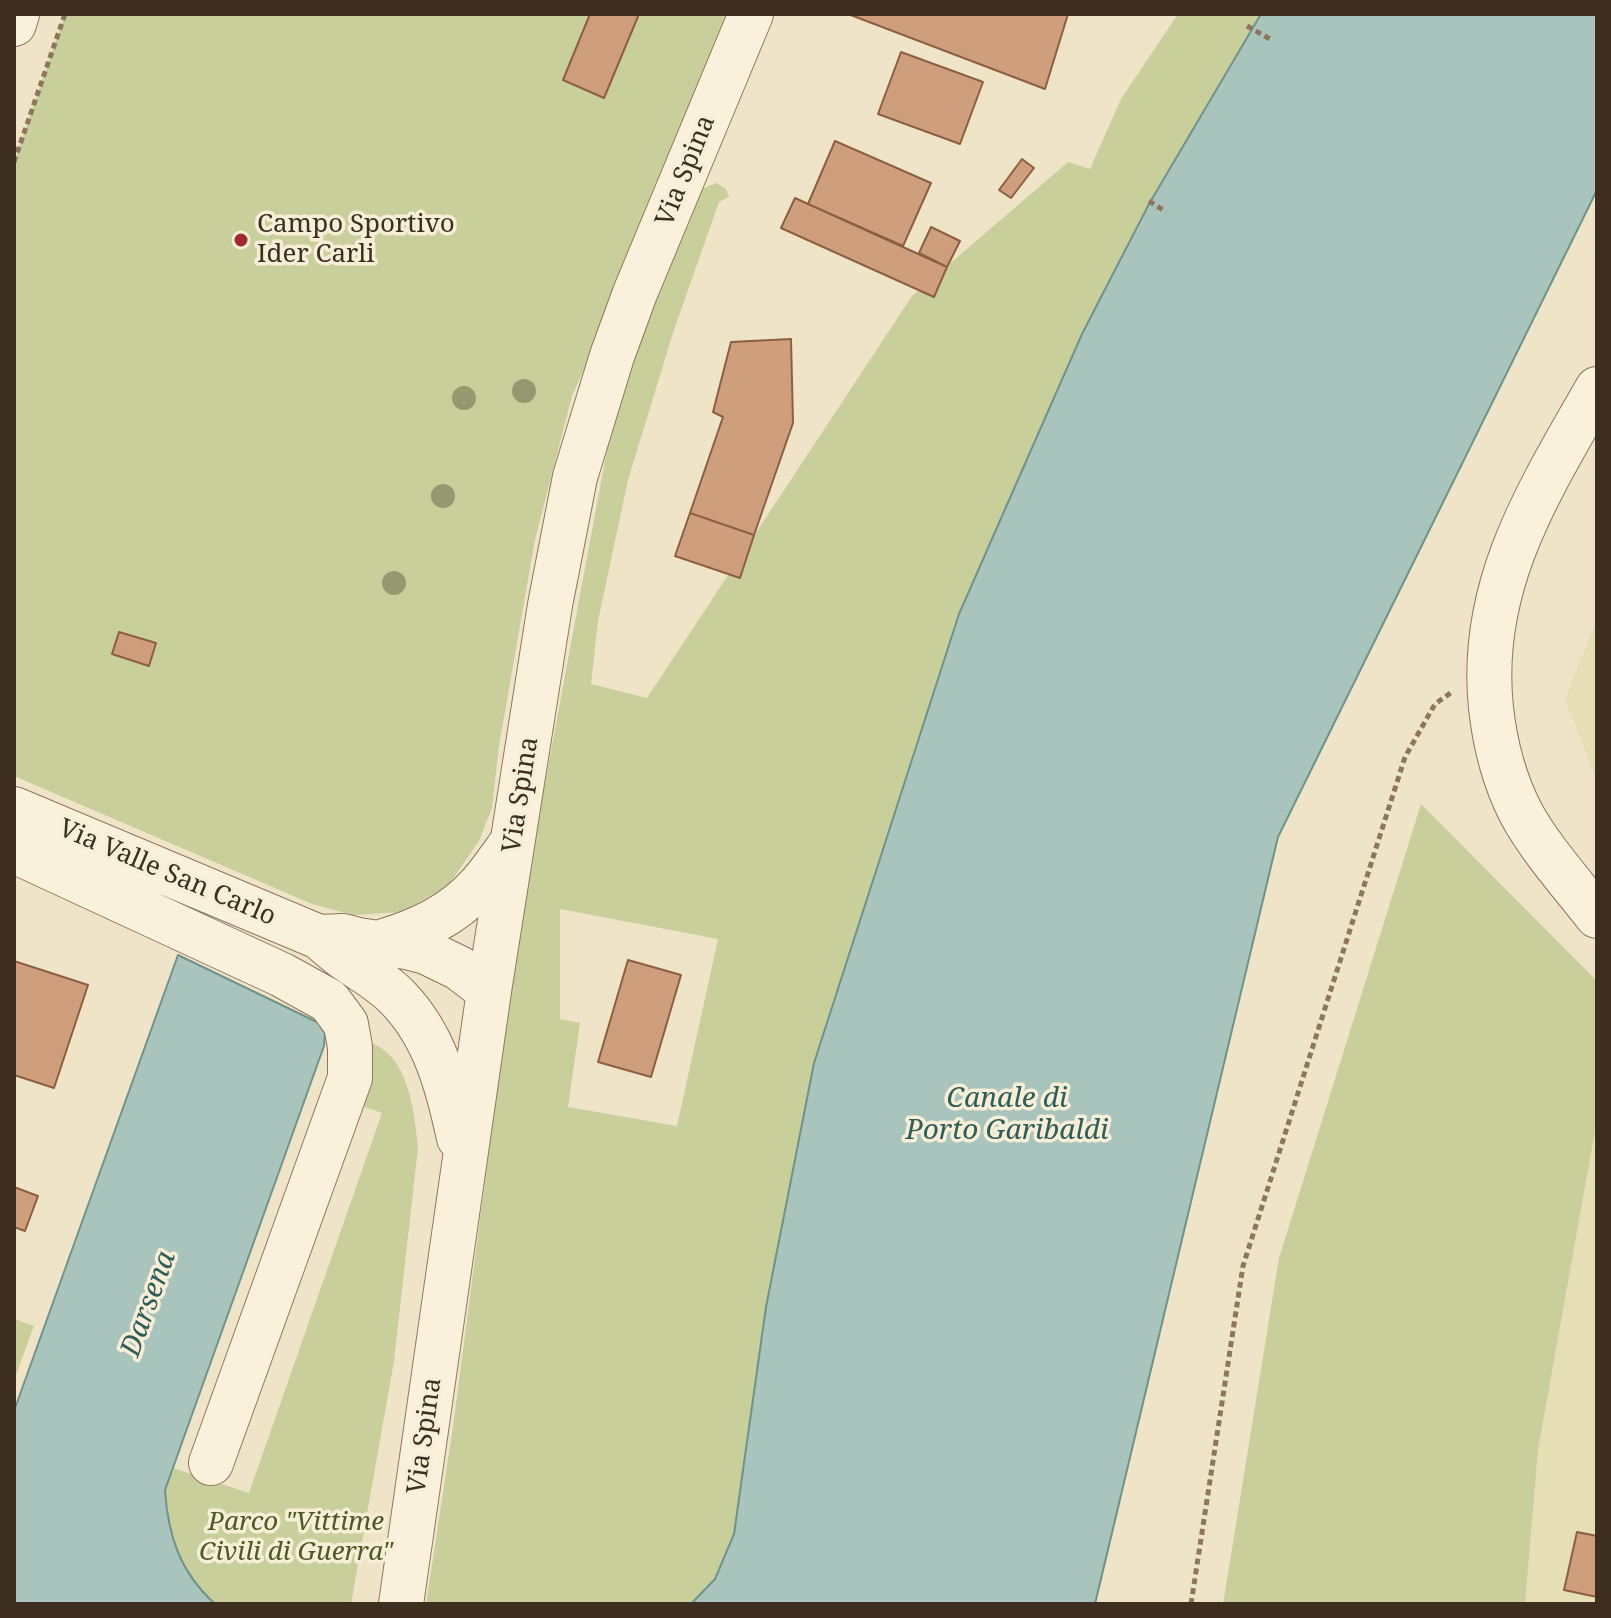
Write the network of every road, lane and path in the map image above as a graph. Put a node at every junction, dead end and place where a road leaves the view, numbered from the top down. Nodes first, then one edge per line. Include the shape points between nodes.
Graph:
1 (17, 14) edge
2 (65, 14) edge
3 (751, 14) edge
4 (14, 24) edge
5 (1247, 26) dead end
6 (1272, 40) dead end
7 (14, 162) edge
8 (1149, 201) dead end
9 (1166, 212) dead end
10 (1597, 389) edge
11 (1489, 667) junction
12 (14, 809) edge
13 (513, 841) junction
14 (14, 851) edge
15 (1597, 916) edge
16 (319, 937) junction
17 (381, 942) junction
18 (489, 991) junction
19 (397, 996) junction
20 (465, 1162) junction
21 (211, 1463) dead end
22 (401, 1604) edge
23 (1191, 1604) edge

1 - 4 street
2 - 7 path
3 - 13 street, Via Spina via 635,293 591,419 563,533
5 - 6 path
8 - 9 path
10 - 11 street via 1513,550 1495,606
11 - 15 street via 1499,757 1522,815
11 - 23 path via 1435,704 1405,757 1243,1266
12 - 16 street, Via Valle San Carlo
13 - 17 street, Via Valle San Carlo via 479,887 455,908 414,932
13 - 18 street, Via Spina
14 - 21 street via 282,975 329,1001 346,1024 350,1078
16 - 17 street, Via Valle San Carlo
16 - 19 street, Via Valle San Carlo
17 - 18 street, Via Valle San Carlo via 426,952
18 - 19 street via 441,999
18 - 20 street, Via Spina
19 - 20 street, Via Valle San Carlo via 436,1057
20 - 22 street, Via Spina

